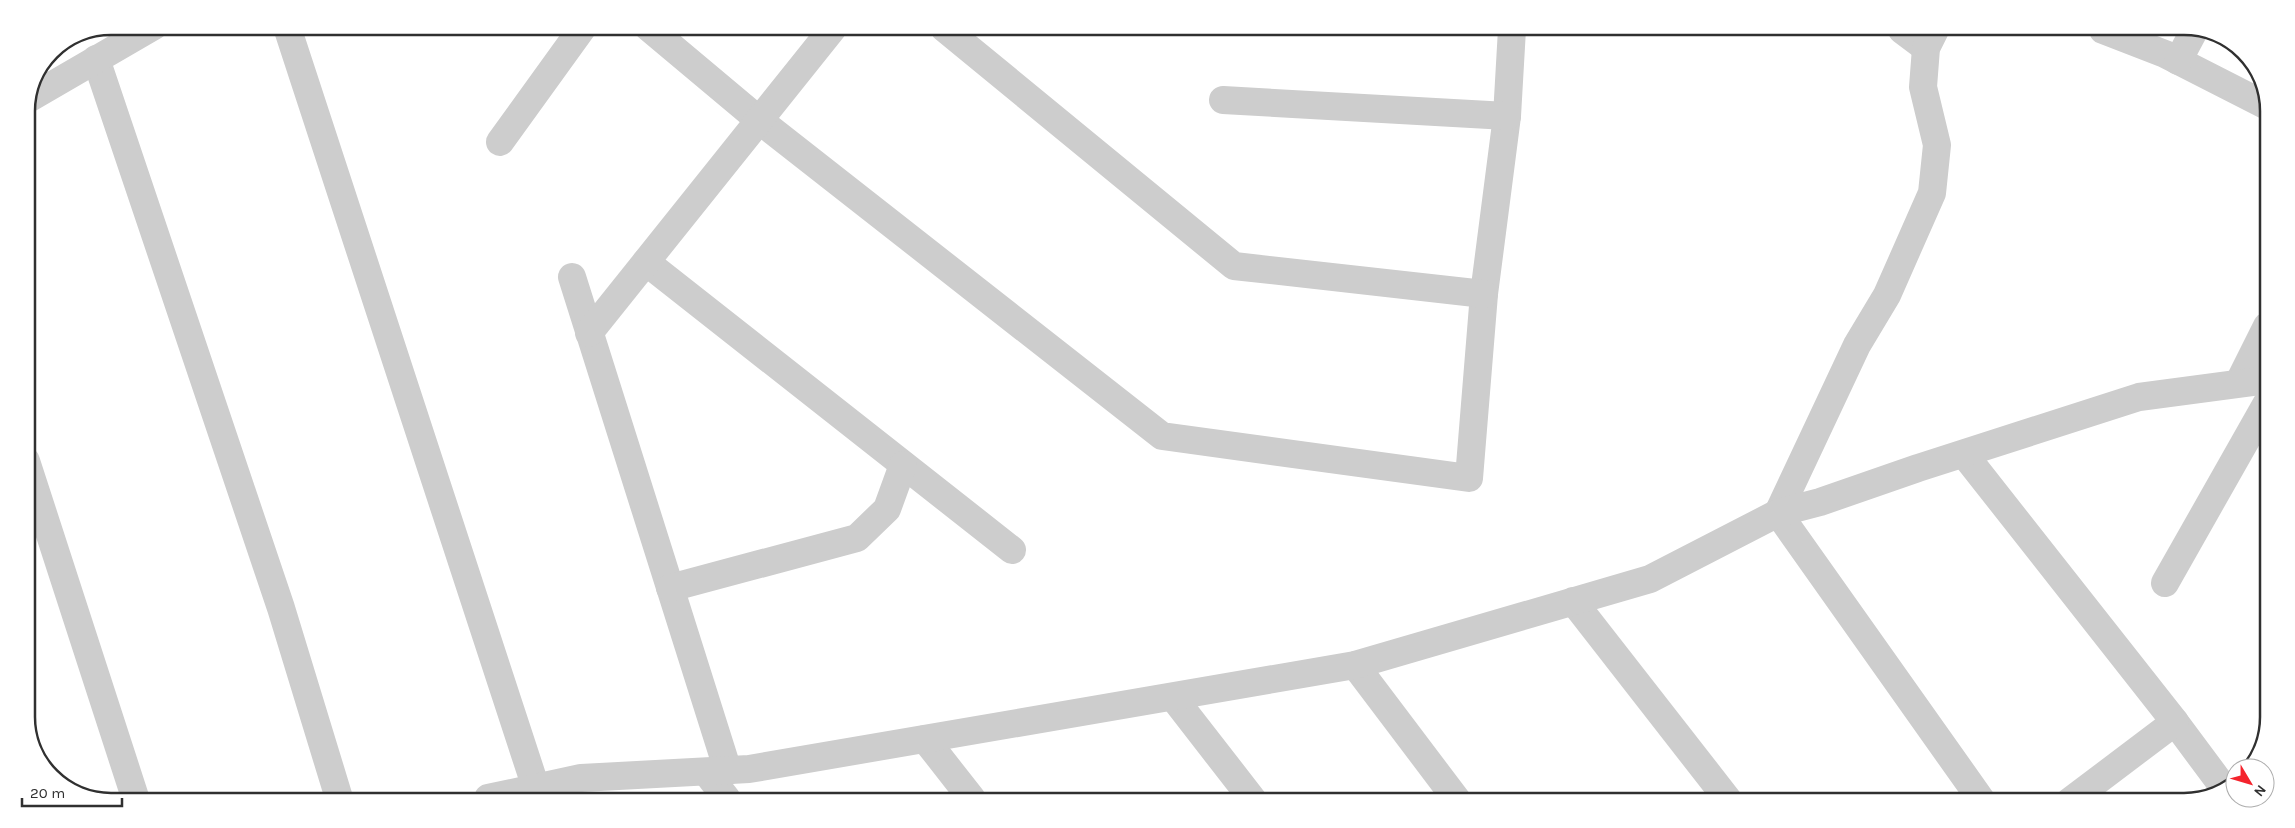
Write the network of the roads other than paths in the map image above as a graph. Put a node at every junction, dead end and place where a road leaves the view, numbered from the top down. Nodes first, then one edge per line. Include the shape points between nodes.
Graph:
1 (139, 35) edge
2 (291, 35) edge
3 (577, 35) edge
4 (658, 35) edge
5 (827, 35) edge
6 (953, 35) edge
7 (1512, 35) edge
8 (1918, 35) edge
9 (2115, 35) edge
10 (2192, 36) edge
11 (1931, 39) edge
12 (96, 60) junction
13 (2178, 61) junction
14 (37, 94) edge
15 (1223, 100) dead end
16 (2260, 103) edge
17 (1507, 116) junction
18 (759, 120) junction
19 (500, 142) dead end
20 (646, 262) junction
21 (572, 277) dead end
22 (1484, 294) junction
23 (589, 333) junction
24 (2260, 341) edge
25 (2260, 381) edge
26 (2240, 382) junction
27 (2260, 415) edge
28 (1964, 454) junction
29 (903, 465) junction
30 (35, 489) edge
31 (1778, 513) junction
32 (1012, 550) dead end
33 (2165, 583) dead end
34 (670, 588) junction
35 (1573, 601) junction
36 (1355, 666) junction
37 (1173, 697) junction
38 (2175, 722) junction
39 (924, 740) junction
40 (717, 771) junction
41 (2221, 783) edge
42 (554, 790) edge
43 (133, 793) edge
44 (337, 793) edge
45 (529, 793) edge
46 (725, 793) edge
47 (967, 793) edge
48 (1248, 793) edge
49 (1452, 793) edge
50 (1723, 793) edge
51 (1976, 793) edge
52 (2081, 793) edge

1 - 12 street
2 - 42 street
3 - 19 street
4 - 18 street
5 - 18 street
6 - 22 street via 1234,266
7 - 17 street
8 - 11 street
9 - 13 street
10 - 13 street
11 - 31 street via 1923,87 1937,144 1932,192 1887,296 1857,345
12 - 14 street
12 - 44 street via 280,608
13 - 16 street
15 - 17 street
17 - 22 street
18 - 20 street
18 - 22 street via 1162,436 1469,478
20 - 23 street
20 - 29 street
21 - 23 street
23 - 34 street
24 - 26 street
25 - 26 street
26 - 28 street via 2139,397
27 - 33 street
28 - 31 street
28 - 38 street
29 - 32 street
29 - 34 street via 887,509 857,538
30 - 43 street
31 - 35 street via 1650,579
31 - 51 street
34 - 40 street
35 - 36 street
35 - 50 street
36 - 37 street
36 - 49 street
37 - 39 street
37 - 48 street
38 - 41 street
38 - 52 street
39 - 40 street via 749,770
39 - 47 street
40 - 42 street via 581,778
40 - 46 street
42 - 45 street

